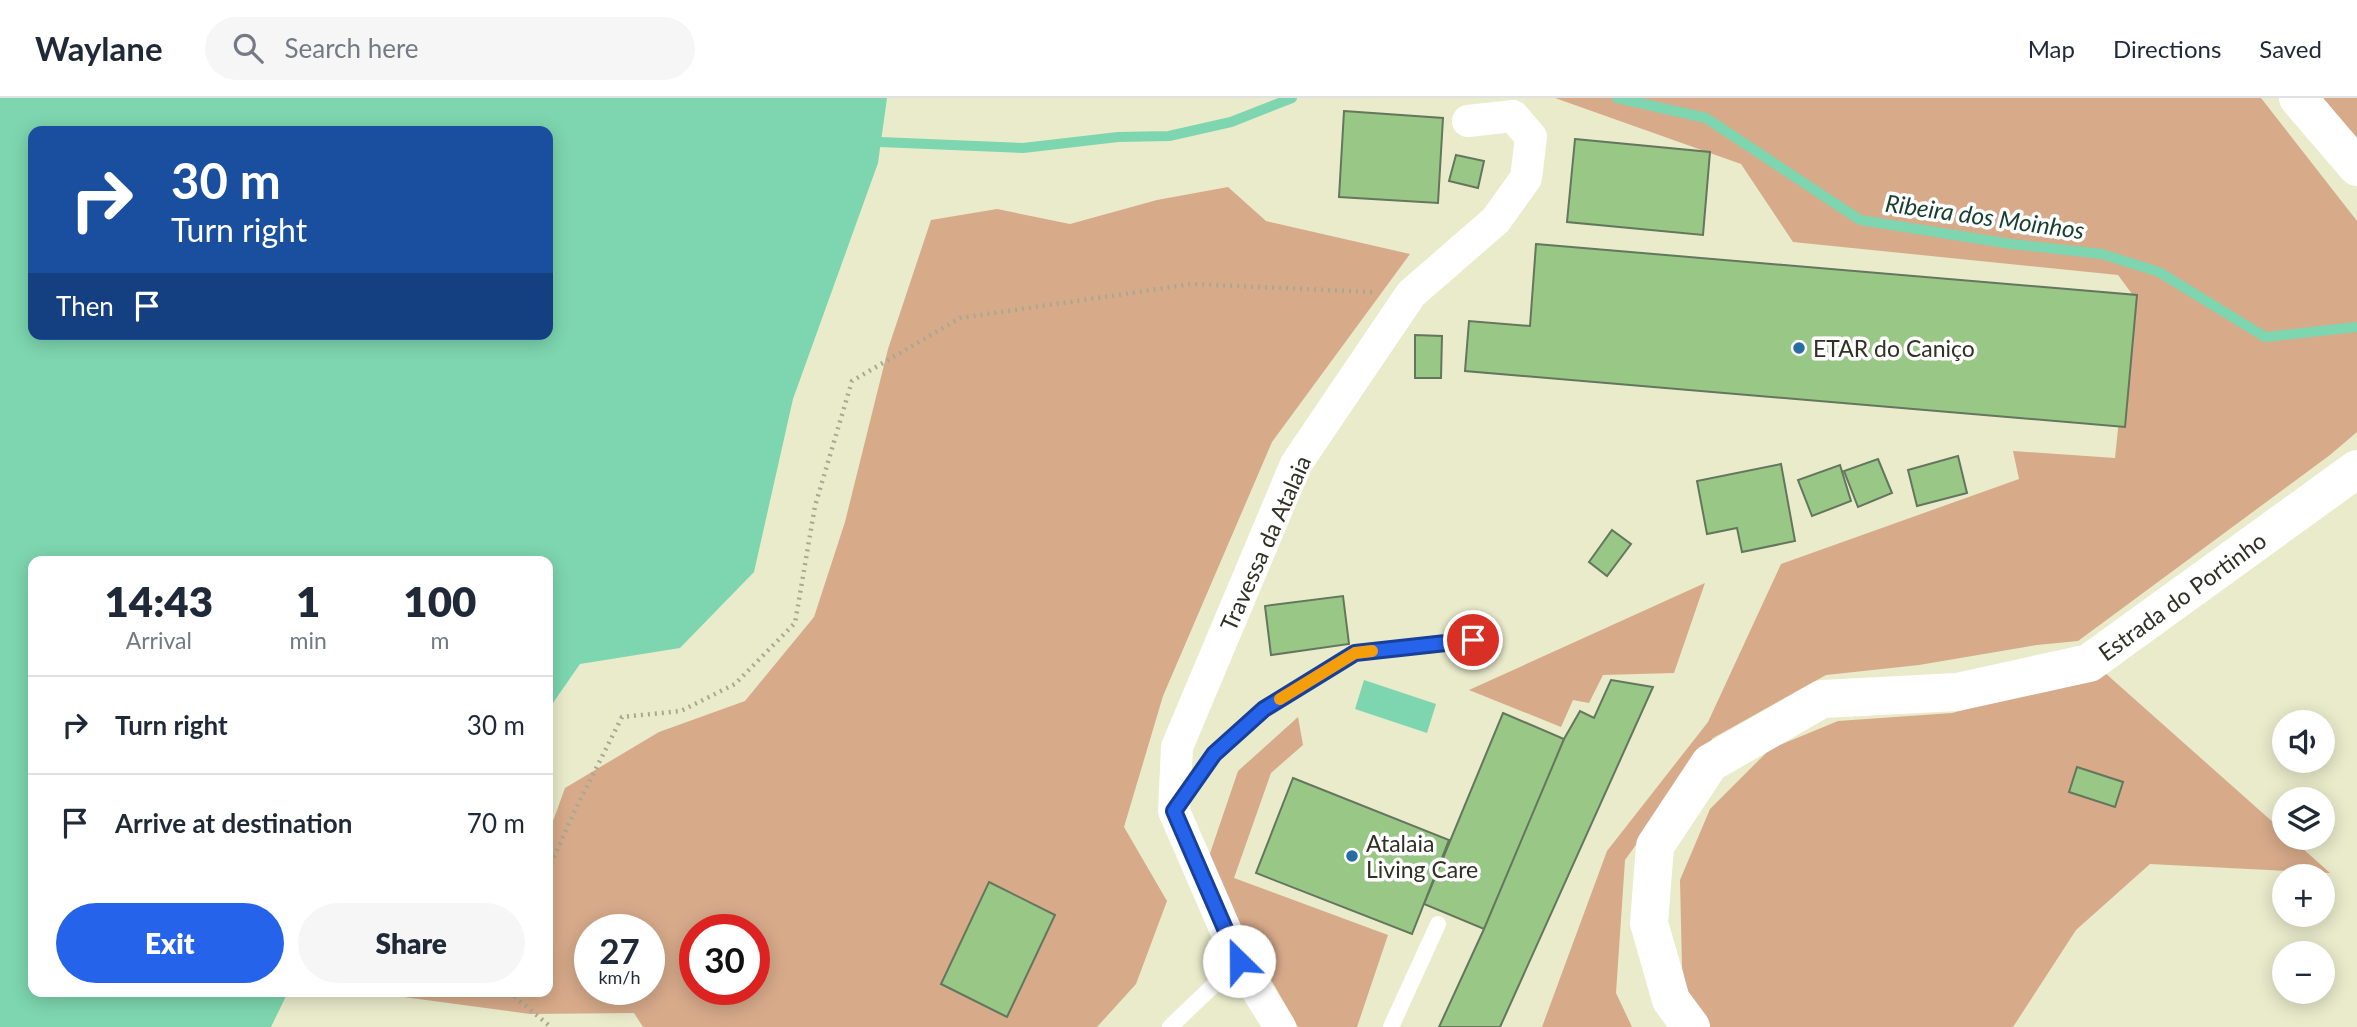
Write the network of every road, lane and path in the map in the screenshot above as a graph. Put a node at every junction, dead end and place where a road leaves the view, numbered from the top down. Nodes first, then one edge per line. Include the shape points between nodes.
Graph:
1 (2298, 98) edge
2 (1468, 121) dead end
3 (2357, 167) edge
4 (1411, 294) junction
5 (2357, 469) edge
6 (1473, 640) dead end
7 (1174, 811) junction
8 (553, 859) edge
9 (1438, 924) dead end
10 (1239, 961) junction
11 (515, 997) edge
12 (551, 1027) edge
13 (1170, 1027) edge
14 (1280, 1027) edge
15 (1391, 1027) edge
16 (1691, 1027) edge

1 - 3 street
2 - 4 street, Travessa da Atalaia via 1513,116 1531,136 1526,178 1496,220
4 - 7 street, Travessa da Atalaia via 1296,464 1177,747
4 - 8 path via 1192,284 1010,310 960,318 852,381 815,506 794,623 736,684 681,711 622,717
5 - 16 street, Estrada do Portinho via 2089,663 1957,692 1822,699 1710,764 1655,846 1649,923 1671,1000
6 - 7 lane via 1355,653 1264,709 1214,754
7 - 10 street, Travessa da Atalaia
9 - 15 lane
10 - 13 lane
10 - 14 street, Travessa da Atalaia
11 - 12 path

